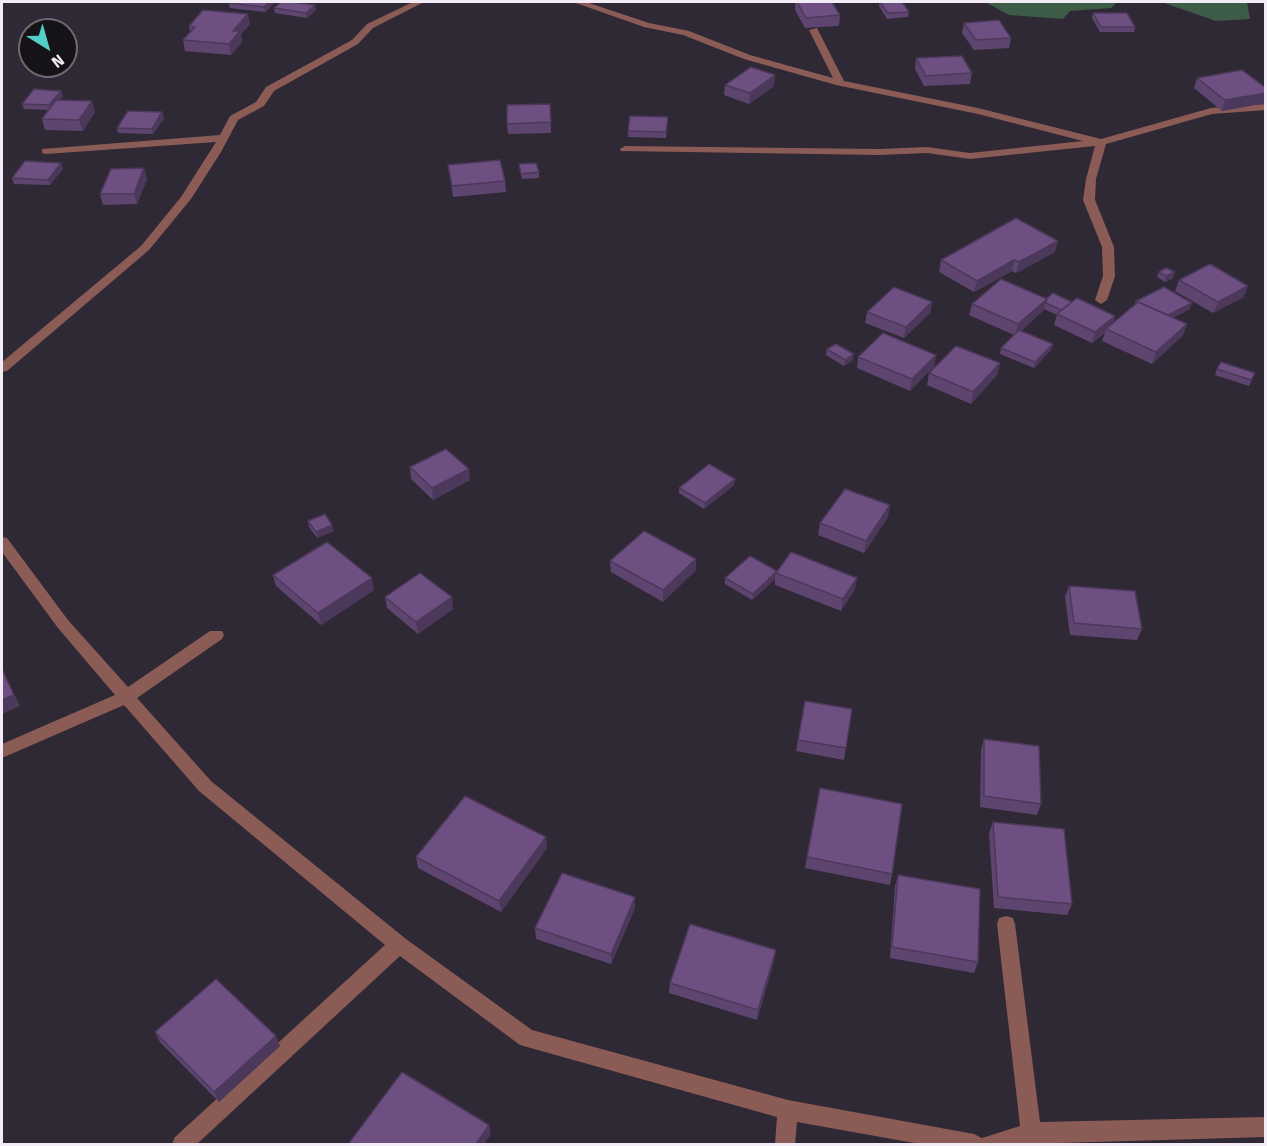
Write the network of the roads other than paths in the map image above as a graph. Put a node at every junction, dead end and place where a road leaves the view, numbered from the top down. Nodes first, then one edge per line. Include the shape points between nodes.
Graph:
1 (419, 2) edge
2 (579, 2) edge
3 (814, 30) edge
4 (840, 83) junction
5 (1266, 107) edge
6 (224, 138) junction
7 (1101, 142) junction
8 (625, 148) dead end
9 (46, 151) dead end
10 (1101, 300) dead end
11 (2, 368) edge
12 (2, 542) edge
13 (216, 635) dead end
14 (126, 697) junction
15 (2, 751) edge
16 (1006, 924) dead end
17 (399, 945) junction
18 (788, 1110) junction
19 (1266, 1127) edge
20 (1031, 1133) junction
21 (182, 1144) edge
22 (785, 1144) edge
23 (974, 1144) edge
24 (990, 1144) edge

1 - 6 street via 370,26 355,42 270,89 260,104 234,118
2 - 4 street
3 - 4 street
4 - 7 street via 978,111
5 - 7 street via 1211,111
6 - 9 street
6 - 11 street via 184,199 145,248
7 - 8 street via 970,156 927,150
7 - 10 street via 1089,200 1108,247 1109,276
12 - 14 street via 63,624
13 - 14 street
14 - 15 street
14 - 17 street via 205,786
16 - 20 street
17 - 18 street via 527,1038
17 - 21 street
18 - 22 street
18 - 23 street
19 - 20 street
20 - 24 street

